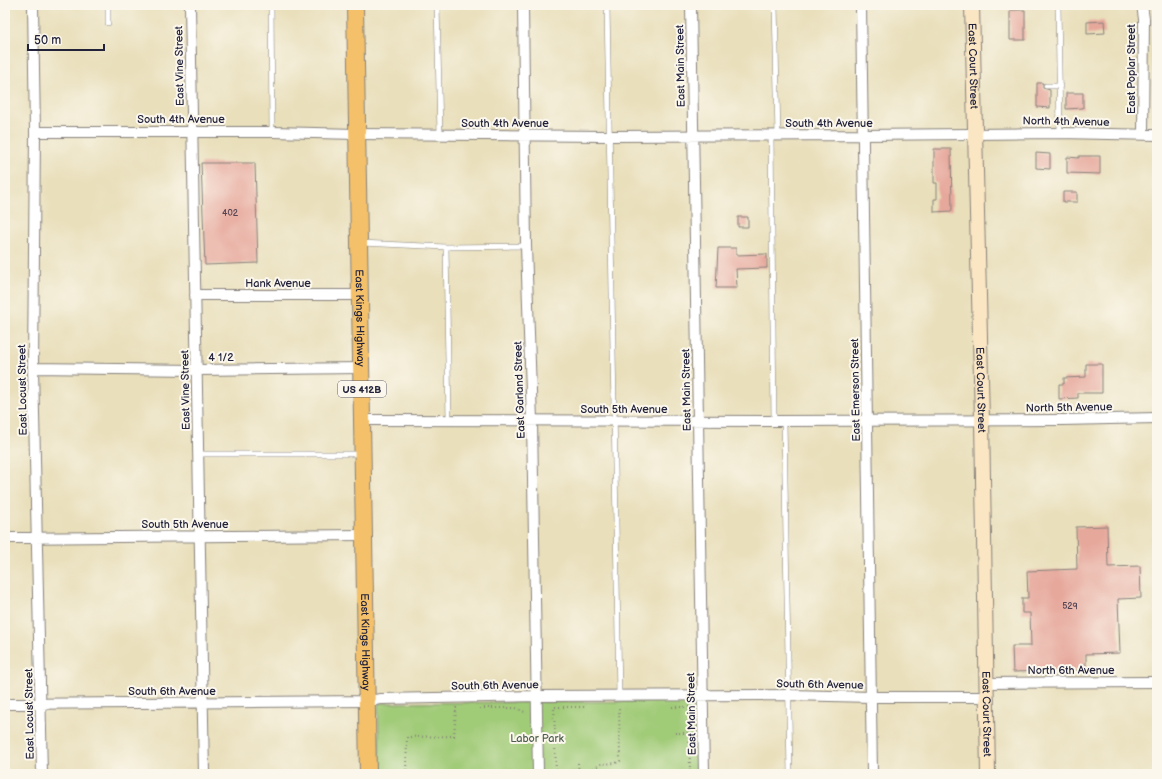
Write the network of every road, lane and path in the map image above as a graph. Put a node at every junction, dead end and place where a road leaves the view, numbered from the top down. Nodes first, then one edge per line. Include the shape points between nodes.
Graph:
1 (33, 5) edge
2 (108, 5) edge
3 (190, 5) edge
4 (271, 5) edge
5 (355, 5) edge
6 (437, 5) edge
7 (523, 5) edge
8 (607, 5) edge
9 (691, 5) edge
10 (775, 5) edge
11 (861, 5) edge
12 (972, 5) edge
13 (1058, 5) edge
14 (1142, 5) edge
15 (108, 23) dead end
16 (1046, 86) dead end
17 (1060, 86) junction
18 (193, 131) junction
19 (35, 132) junction
20 (272, 132) junction
21 (975, 133) junction
22 (1060, 133) junction
23 (357, 134) junction
24 (1143, 134) junction
25 (440, 135) junction
26 (525, 135) junction
27 (863, 135) junction
28 (1157, 135) edge
29 (609, 136) junction
30 (694, 136) junction
31 (774, 136) junction
32 (359, 243) junction
33 (526, 246) junction
34 (446, 247) junction
35 (195, 294) junction
36 (360, 295) junction
37 (33, 368) junction
38 (362, 368) junction
39 (196, 370) junction
40 (1157, 418) edge
41 (363, 420) junction
42 (449, 420) junction
43 (615, 420) junction
44 (867, 420) junction
45 (982, 420) junction
46 (532, 421) junction
47 (698, 421) junction
48 (779, 421) junction
49 (199, 454) junction
50 (363, 454) junction
51 (364, 535) junction
52 (199, 536) junction
53 (5, 538) edge
54 (37, 538) junction
55 (986, 682) junction
56 (1157, 682) edge
57 (789, 695) junction
58 (537, 696) junction
59 (619, 696) junction
60 (702, 696) junction
61 (871, 697) junction
62 (986, 697) junction
63 (367, 701) junction
64 (202, 703) junction
65 (5, 704) edge
66 (41, 704) junction
67 (625, 706) dead end
68 (667, 706) dead end
69 (590, 707) dead end
70 (464, 708) dead end
71 (479, 708) dead end
72 (533, 713) dead end
73 (675, 733) dead end
74 (690, 733) junction
75 (578, 763) dead end
76 (42, 774) edge
77 (204, 774) edge
78 (368, 774) edge
79 (406, 774) edge
80 (538, 774) edge
81 (579, 774) edge
82 (690, 774) edge
83 (704, 774) edge
84 (790, 774) edge
85 (872, 774) edge
86 (988, 774) edge

1 - 19 street, East Locust Street
2 - 15 lane
3 - 18 street, East Vine Street
4 - 20 lane
5 - 23 main road, East Kings Highway / US 412B
6 - 25 lane
7 - 26 street, East Garland Street
8 - 29 lane
9 - 30 street, East Main Street
10 - 31 lane
11 - 27 street, East Emerson Street
12 - 21 street, East Court Street
13 - 17 lane
14 - 24 street, East Poplar Street
16 - 17 lane
17 - 22 lane
18 - 19 street, South 4th Avenue
18 - 20 street, South 4th Avenue
18 - 35 street, East Vine Street
19 - 37 street, East Locust Street
20 - 23 street, South 4th Avenue
21 - 22 street, North 4th Avenue
21 - 27 street, South 4th Avenue
21 - 45 street, East Court Street
22 - 24 street, North 4th Avenue
23 - 25 street, South 4th Avenue
23 - 32 main road, East Kings Highway / US 412B
24 - 28 street, North 4th Avenue
25 - 26 street, South 4th Avenue
26 - 29 street, South 4th Avenue
26 - 33 street, East Garland Street
27 - 31 street, South 4th Avenue
27 - 44 street, East Emerson Street
29 - 30 street, South 4th Avenue
29 - 43 lane
30 - 31 street, South 4th Avenue
30 - 47 street, East Main Street
31 - 48 lane
32 - 34 lane
32 - 36 main road, East Kings Highway / US 412B
33 - 34 lane
33 - 46 street, East Garland Street
34 - 42 lane
35 - 36 street, Hank Avenue
35 - 39 street, East Vine Street
36 - 38 main road, East Kings Highway / US 412B
37 - 39 street, 4 1/2
37 - 54 street, East Locust Street
38 - 39 street, 4 1/2
38 - 41 main road, East Kings Highway / US 412B
39 - 49 street, East Vine Street
40 - 45 street, North 5th Avenue
41 - 42 street, South 5th Avenue
41 - 50 main road, East Kings Highway / US 412B
42 - 46 street, South 5th Avenue
43 - 46 street, South 5th Avenue
43 - 47 street, South 5th Avenue
43 - 59 lane
44 - 45 street, South 5th Avenue
44 - 48 street, South 5th Avenue
44 - 61 street, East Emerson Street
45 - 55 street, East Court Street
46 - 58 street, East Garland Street
47 - 48 street, South 5th Avenue
47 - 60 street, East Main Street
48 - 57 lane
49 - 50 lane
49 - 52 street, East Vine Street
50 - 51 main road, East Kings Highway / US 412B
51 - 52 street, South 5th Avenue
51 - 63 main road, East Kings Highway / US 412B
52 - 54 street, South 5th Avenue
52 - 64 street, East Vine Street
53 - 54 street, South 5th Avenue
54 - 66 street, East Locust Street
55 - 56 street, North 6th Avenue
55 - 62 street, East Court Street
57 - 60 street, South 6th Avenue
57 - 61 street, South 6th Avenue
57 - 84 lane
58 - 59 street, South 6th Avenue
58 - 63 street, South 6th Avenue
58 - 80 street, East Garland Street
59 - 60 street, South 6th Avenue
60 - 83 street, East Main Street
61 - 62 street, South 6th Avenue
61 - 85 street, East Emerson Street
62 - 86 street, East Court Street
63 - 64 street, South 6th Avenue
63 - 78 main road, East Kings Highway / US 412B
64 - 66 street, South 6th Avenue
64 - 77 street, East Vine Street
65 - 66 street, South 6th Avenue
66 - 76 street, East Locust Street
67 - 81 path via 619,706 620,761 601,764 587,773
68 - 74 path via 689,707
69 - 81 path via 554,707 556,774
70 - 79 path via 456,708 454,736 407,737
71 - 72 path via 516,708
73 - 74 path
74 - 82 path
75 - 81 path

